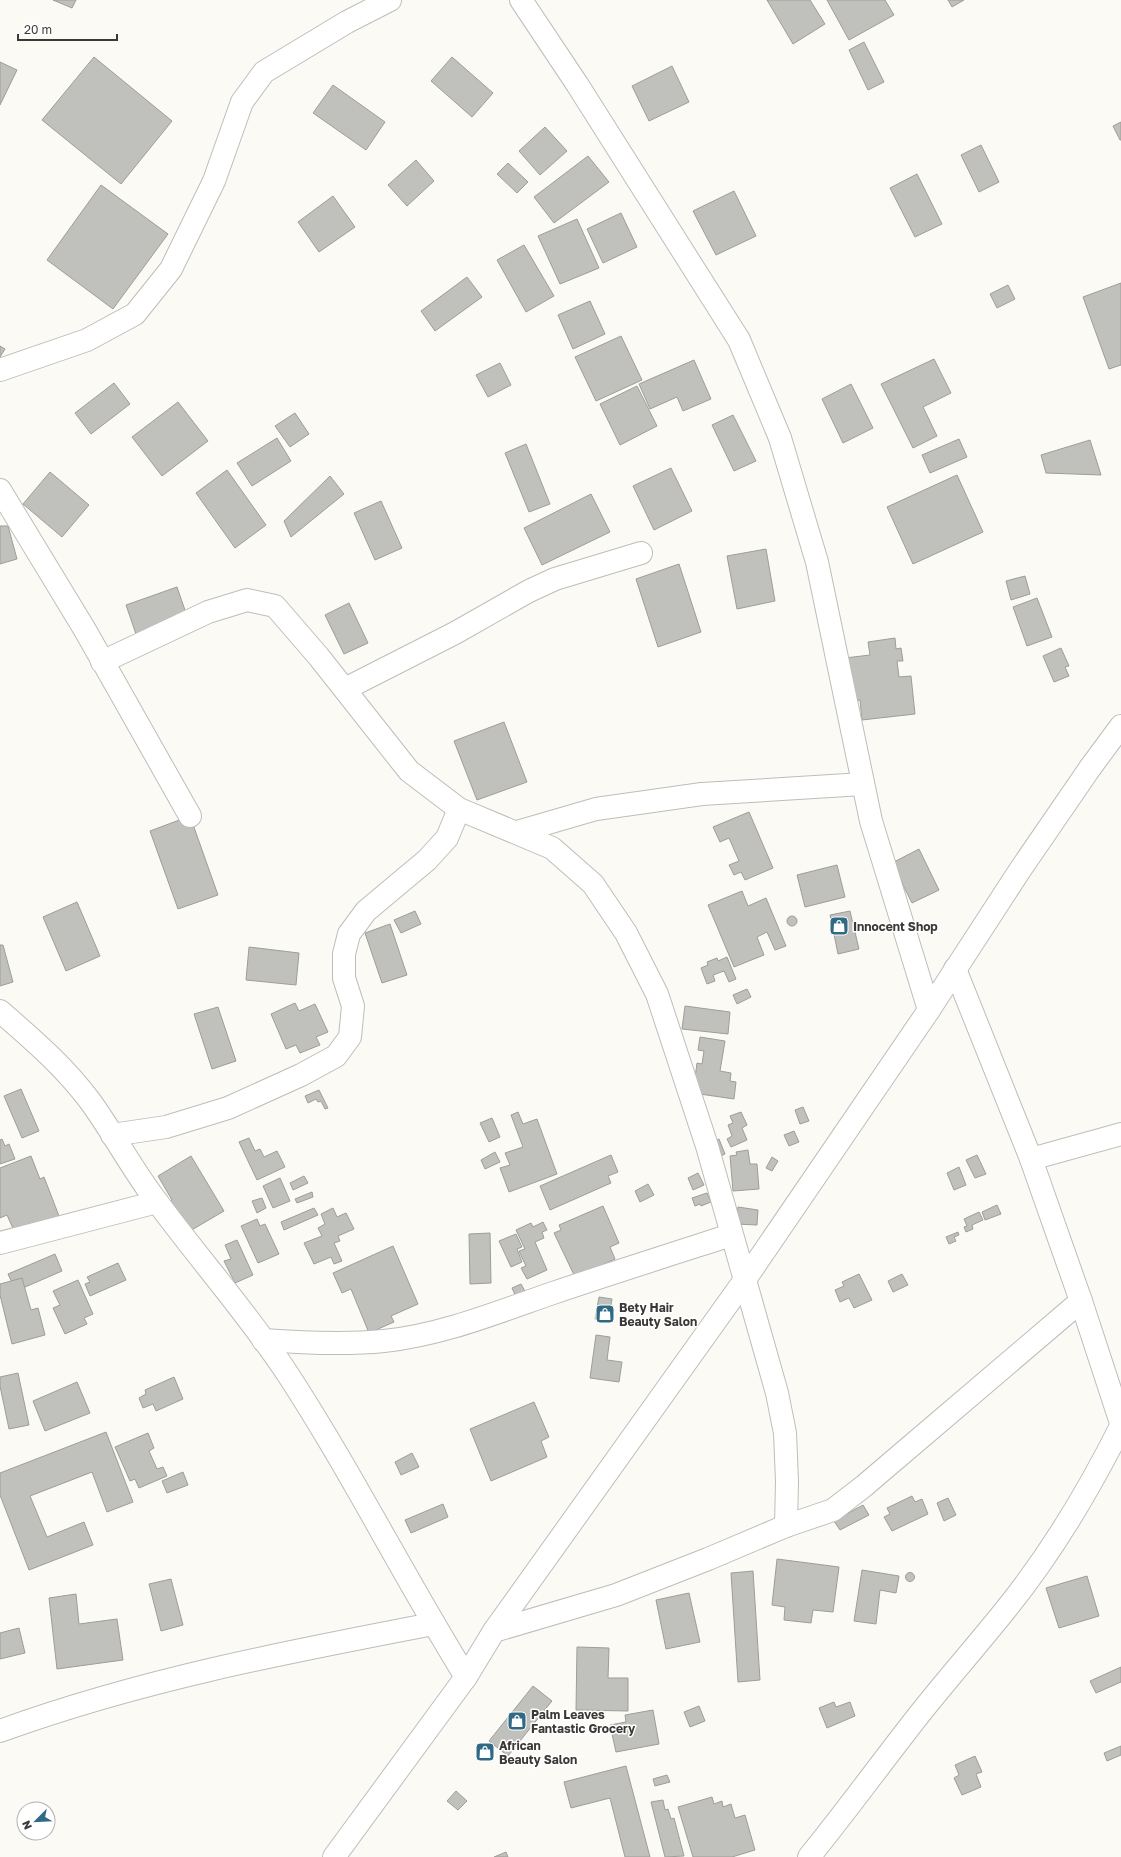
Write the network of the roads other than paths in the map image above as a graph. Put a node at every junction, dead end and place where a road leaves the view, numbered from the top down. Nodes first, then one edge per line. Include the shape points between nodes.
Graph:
1 (390, 0) edge
2 (520, 0) edge
3 (0, 370) edge
4 (0, 490) edge
5 (641, 553) dead end
6 (102, 662) junction
7 (345, 689) junction
8 (1121, 726) edge
9 (863, 784) junction
10 (459, 809) junction
11 (190, 816) dead end
12 (517, 832) junction
13 (955, 969) junction
14 (930, 1010) junction
15 (0, 1011) edge
16 (1121, 1134) edge
17 (112, 1135) junction
18 (1031, 1159) junction
19 (156, 1202) junction
20 (731, 1235) junction
21 (0, 1243) edge
22 (744, 1280) junction
23 (1081, 1301) junction
24 (263, 1340) junction
25 (1121, 1425) edge
26 (786, 1526) junction
27 (433, 1624) junction
28 (494, 1631) junction
29 (466, 1677) junction
30 (0, 1731) edge
31 (334, 1857) edge
32 (809, 1857) edge

1 - 3 street via 347,22 264,72 242,102 214,181 171,269 135,314 86,340
2 - 9 street via 581,90 739,340 780,438 818,562
4 - 6 street
5 - 7 street via 555,579 529,590 455,633
6 - 7 street via 208,612 247,600 275,606
6 - 11 street
7 - 10 street via 409,771
8 - 13 street
9 - 12 street via 702,794 596,809
9 - 14 street via 871,821
10 - 12 street
10 - 17 street via 447,838 427,860 366,911 349,934 344,954 344,978 352,1006 350,1037 336,1056 228,1108 166,1127
12 - 20 street via 552,848 593,884 626,933 657,994 707,1146
13 - 14 street
13 - 18 street
14 - 22 street
15 - 17 street via 54,1057 90,1101
16 - 18 street
17 - 19 street
18 - 23 street
19 - 21 street
19 - 24 street
20 - 22 street
20 - 24 street via 498,1313 436,1331 386,1341 337,1344
22 - 26 street via 777,1393 785,1432
22 - 28 street
23 - 25 street
23 - 26 street via 833,1510
24 - 27 street via 286,1372 354,1483
25 - 32 street via 1094,1479 1008,1607 923,1710
26 - 28 street via 616,1595
27 - 29 street
27 - 30 street via 157,1682 53,1712
28 - 29 street
29 - 31 street

